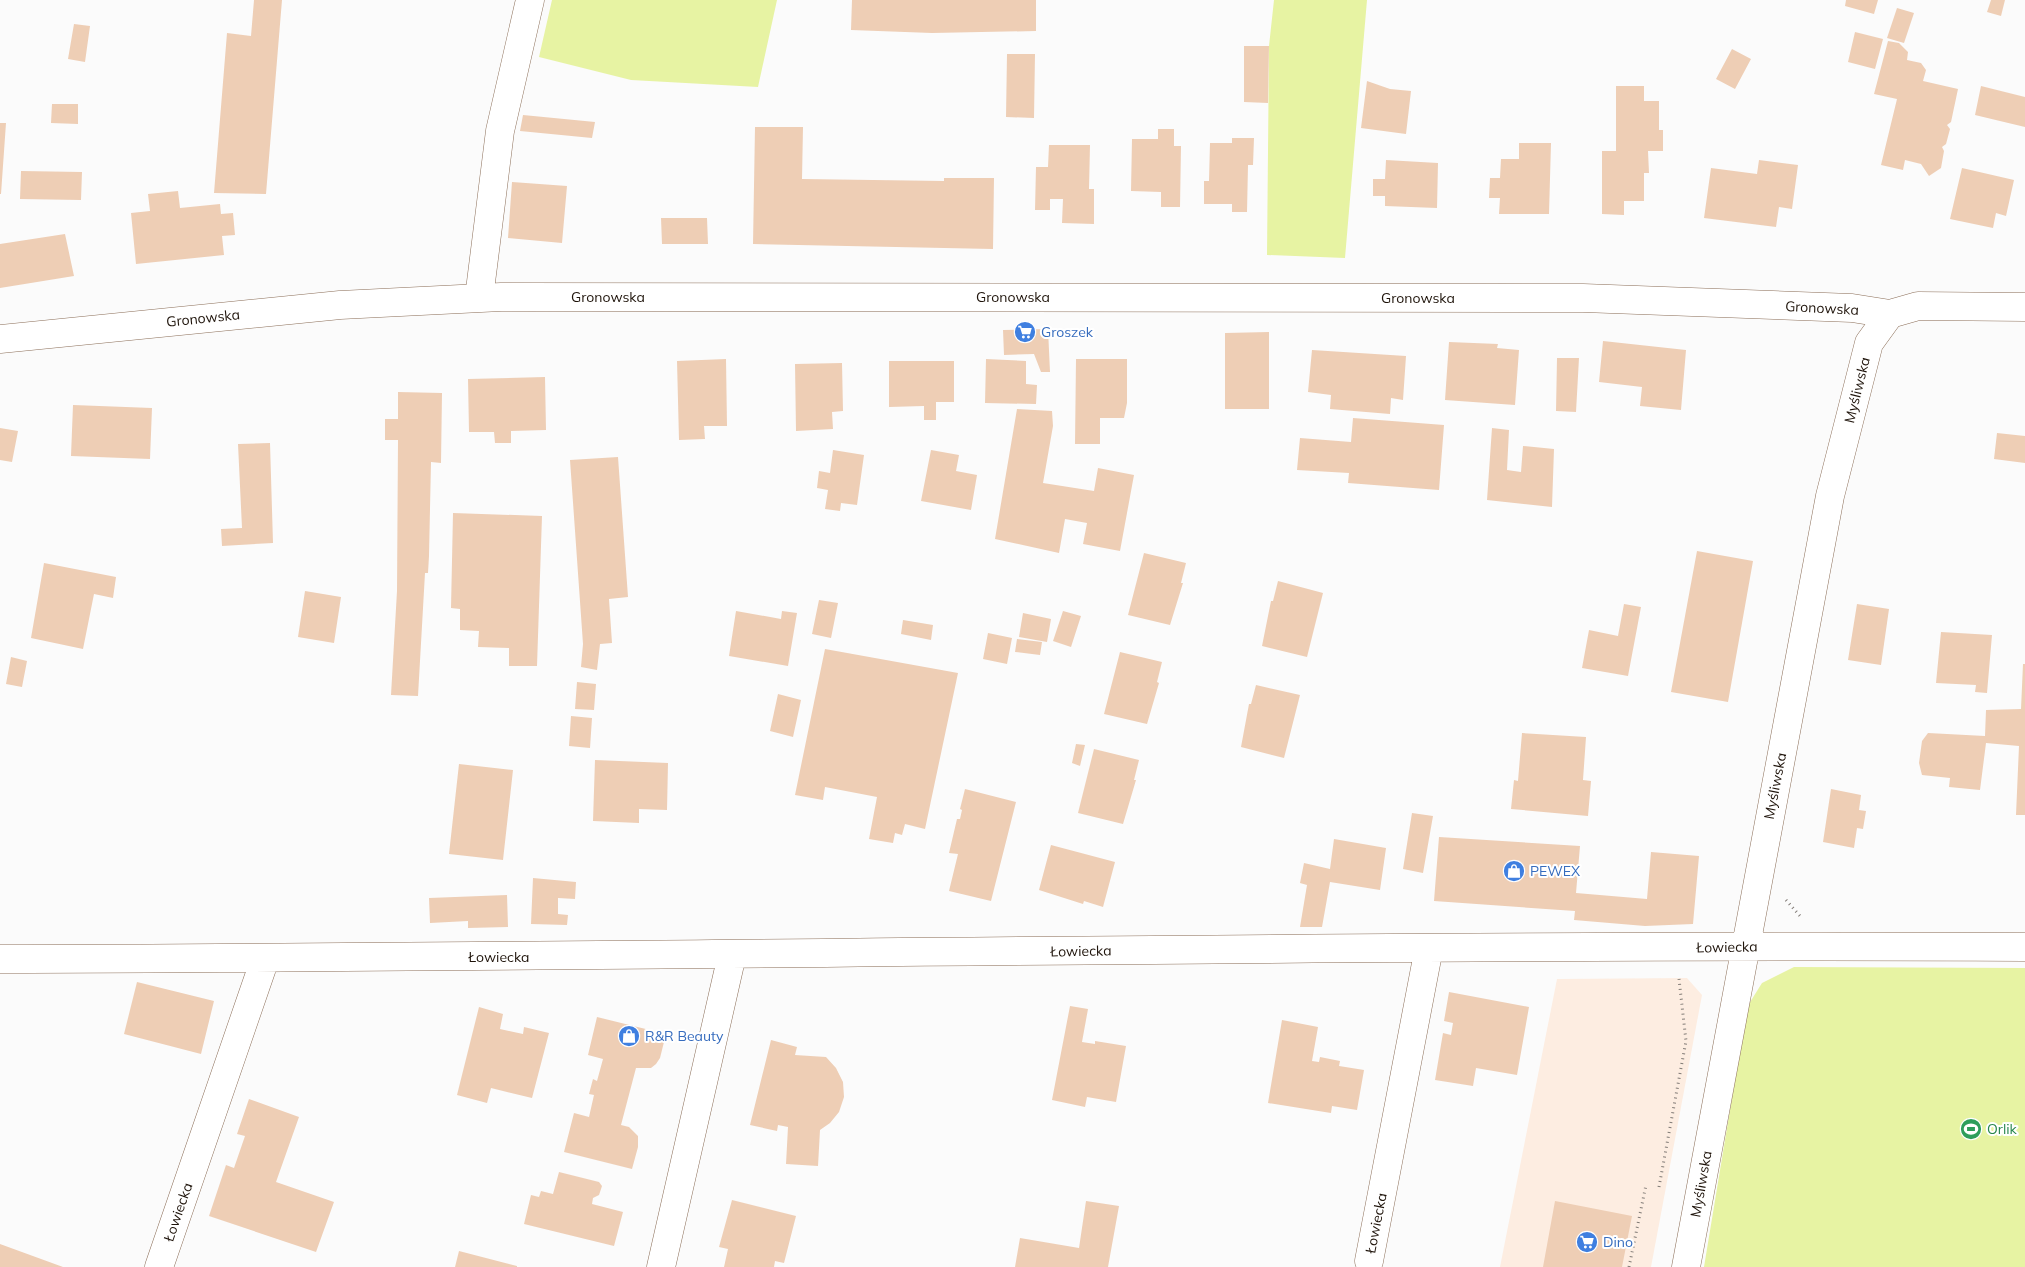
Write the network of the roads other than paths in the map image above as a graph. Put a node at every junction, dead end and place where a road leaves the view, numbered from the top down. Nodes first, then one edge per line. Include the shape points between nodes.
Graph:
1 (530, 0) edge
2 (479, 298) junction
3 (2025, 307) edge
4 (1890, 314) junction
5 (0, 339) edge
6 (1745, 946) junction
7 (1429, 948) junction
8 (2025, 948) edge
9 (732, 955) junction
10 (0, 959) edge
11 (265, 959) junction
12 (1369, 1261) dead end
13 (159, 1267) edge
14 (662, 1267) edge
15 (1686, 1267) edge

1 - 2 street via 500,131
2 - 4 street, Gronowska via 1583,298 1852,308
2 - 5 street, Gronowska via 340,304
3 - 4 street, Gronowska via 1918,306
4 - 6 street, Myśliwska via 1868,343 1830,496
6 - 7 street, Łowiecka
6 - 8 street, Łowiecka
6 - 15 street, Myśliwska
7 - 9 street, Łowiecka
7 - 12 street, Łowiecka
9 - 11 street, Łowiecka
9 - 14 street
10 - 11 street, Łowiecka
11 - 13 street, Łowiecka

